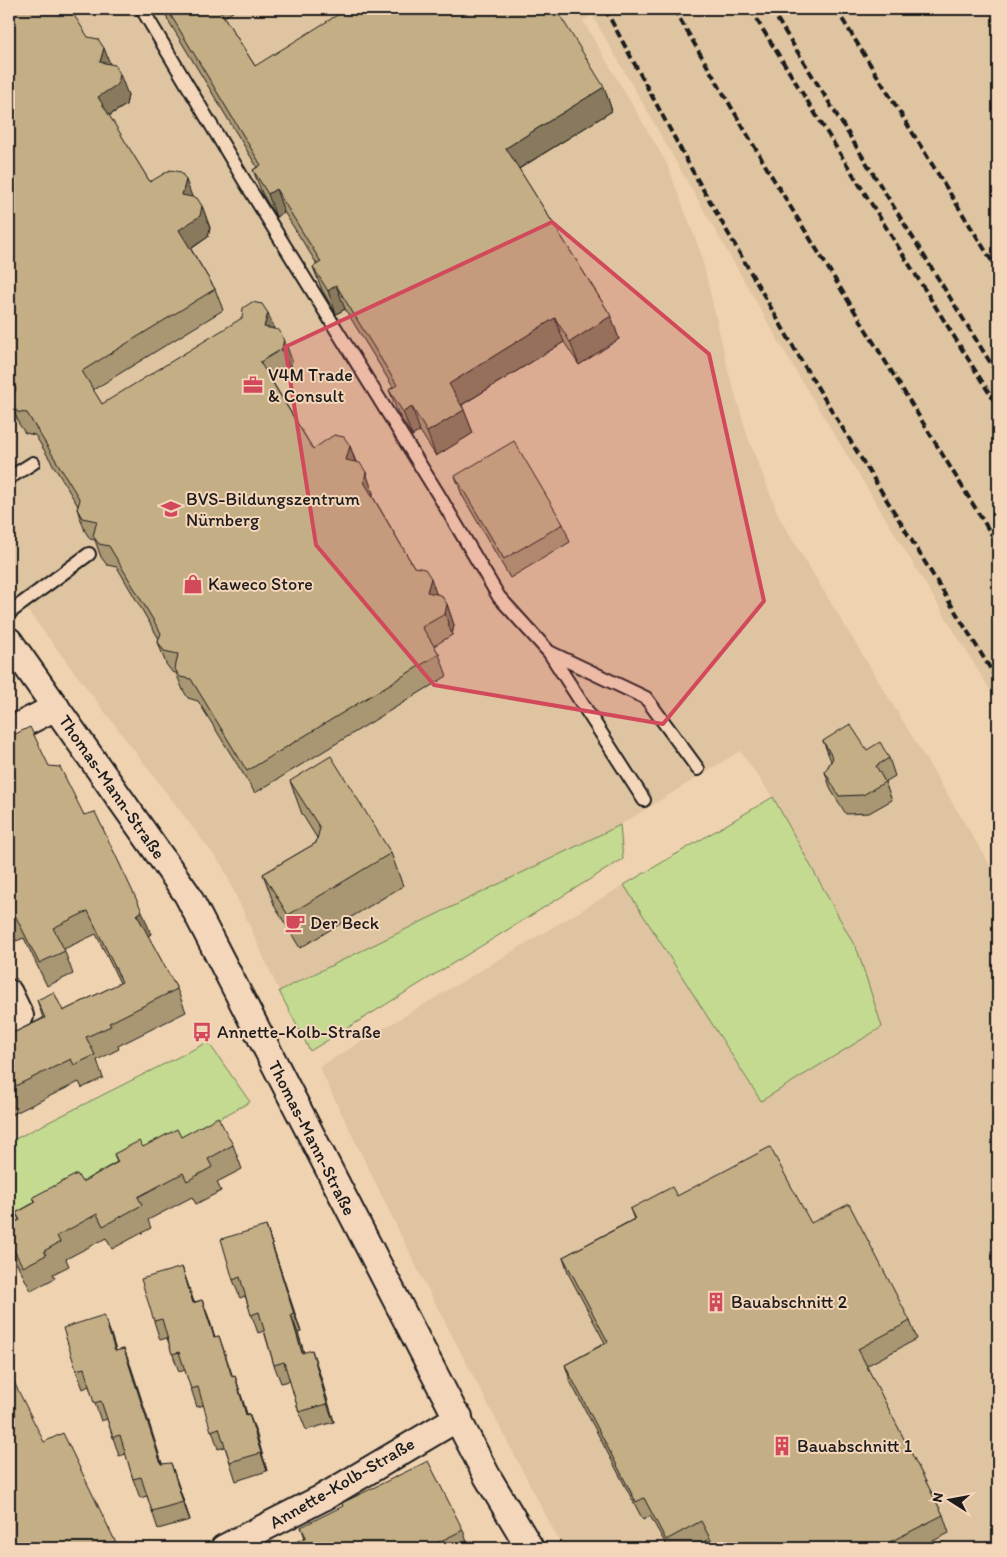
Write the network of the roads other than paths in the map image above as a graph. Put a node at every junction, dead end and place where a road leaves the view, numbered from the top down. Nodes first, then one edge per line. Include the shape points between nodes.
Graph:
1 (142, 9) edge
2 (33, 463) dead end
3 (9, 478) edge
4 (89, 554) dead end
5 (9, 613) edge
6 (9, 641) edge
7 (550, 652) junction
8 (56, 706) junction
9 (9, 731) edge
10 (698, 769) dead end
11 (644, 800) dead end
12 (9, 993) edge
13 (9, 1021) edge
14 (459, 1417) junction
15 (224, 1548) edge
16 (530, 1548) edge

1 - 7 lane via 499,597
2 - 3 lane
4 - 5 lane
6 - 8 street, Thomas-Mann-Straße
7 - 10 lane via 646,698
7 - 11 lane
8 - 9 street
8 - 14 street, Thomas-Mann-Straße via 187,894
12 - 13 street via 20,1016
14 - 15 street, Annette-Kolb-Straße via 324,1497
14 - 16 street, Thomas-Mann-Straße via 487,1476

